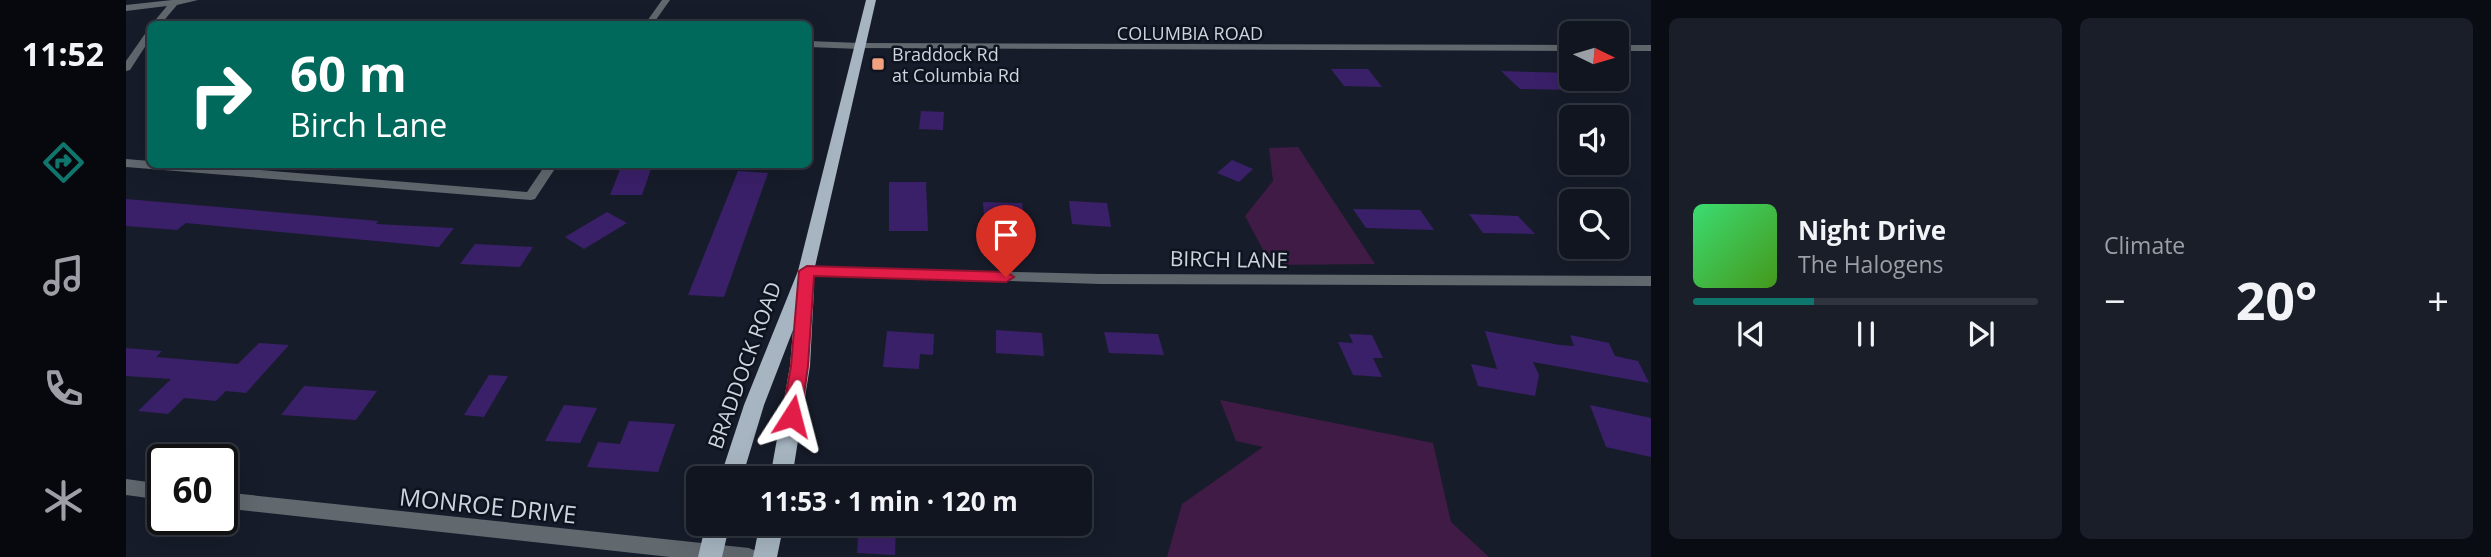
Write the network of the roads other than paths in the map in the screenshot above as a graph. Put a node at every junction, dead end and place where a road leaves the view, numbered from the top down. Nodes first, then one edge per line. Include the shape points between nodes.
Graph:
1 (194, 0) edge
2 (666, 0) edge
3 (871, 0) edge
4 (174, 3) junction
5 (126, 8) edge
6 (159, 21) edge
7 (651, 21) edge
8 (147, 37) edge
9 (812, 44) edge
10 (860, 46) junction
11 (1559, 48) edge
12 (1629, 48) edge
13 (1651, 48) edge
14 (126, 68) edge
15 (126, 163) edge
16 (147, 165) edge
17 (187, 168) edge
18 (549, 168) edge
19 (807, 271) junction
20 (1651, 281) edge
21 (735, 466) edge
22 (783, 466) edge
23 (126, 486) edge
24 (147, 489) edge
25 (238, 502) edge
26 (715, 536) edge
27 (769, 536) edge
28 (710, 555) edge
29 (749, 557) edge
30 (765, 557) edge

1 - 4 street
2 - 7 street
3 - 10 main road, BRADDOCK ROAD
4 - 5 street
4 - 6 street
8 - 14 street
9 - 10 street, COLUMBIA ROAD
10 - 11 street, COLUMBIA ROAD
10 - 19 main road, BRADDOCK ROAD
12 - 13 street
15 - 16 street
17 - 18 street via 531,196
19 - 20 street, BIRCH LANE via 1113,279
19 - 21 main road, BRADDOCK ROAD
19 - 22 main road, BRADDOCK ROAD via 800,366
23 - 24 street
25 - 28 street, MONROE DRIVE
26 - 28 main road
27 - 30 main road
28 - 29 street, MONROE DRIVE

